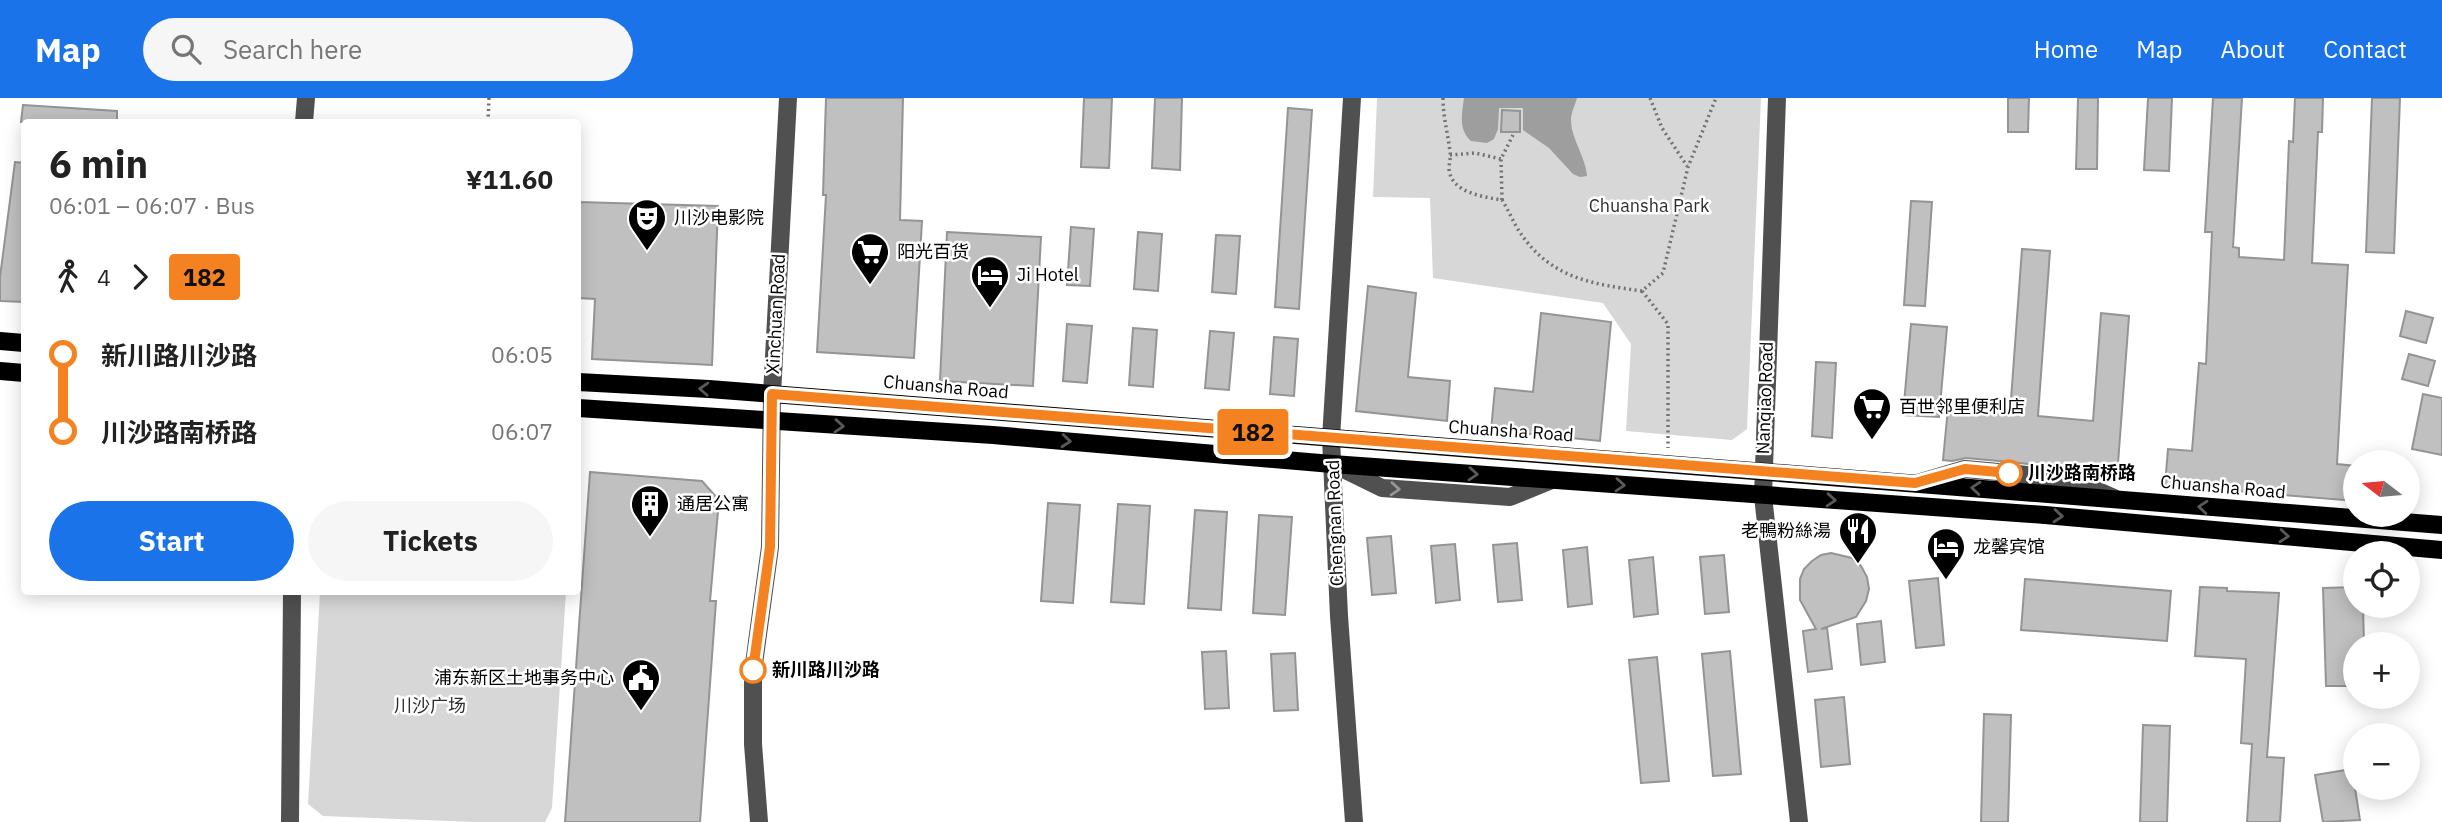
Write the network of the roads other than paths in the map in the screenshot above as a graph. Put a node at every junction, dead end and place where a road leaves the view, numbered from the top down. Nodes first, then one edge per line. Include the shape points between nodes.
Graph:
1 (306, 98) edge
2 (788, 98) edge
3 (1352, 98) edge
4 (1777, 98) edge
5 (304, 119) edge
6 (0, 341) edge
7 (21, 343) edge
8 (0, 371) edge
9 (21, 373) edge
10 (581, 382) edge
11 (772, 394) junction
12 (581, 408) edge
13 (771, 421) junction
14 (1331, 439) junction
15 (1332, 464) junction
16 (1763, 472) junction
17 (1763, 496) junction
18 (2442, 525) edge
19 (2442, 550) edge
20 (292, 595) edge
21 (290, 822) edge
22 (759, 822) edge
23 (1354, 822) edge
24 (1798, 822) edge

1 - 5 street
2 - 11 street, Xinchuan Road
3 - 14 street, Chengnan Road
4 - 16 street, Nanqiao Road
6 - 7 main road
8 - 9 main road
11 -> 10 main road, Chuansha Road
11 - 13 street, Xinchuan Road
11 - 14 main road, Chuansha Road
12 - 13 main road
13 -> 15 main road
13 - 22 street, Xinchuan Road via 770,547 753,671
14 - 15 street, Chengnan Road
14 - 16 main road, Chuansha Road
15 -> 17 main road
15 - 23 street, Chengnan Road
16 - 17 street, Nanqiao Road
18 -> 16 main road, Chuansha Road
17 -> 19 main road
17 - 24 street, Nanqiao Road
20 - 21 street

